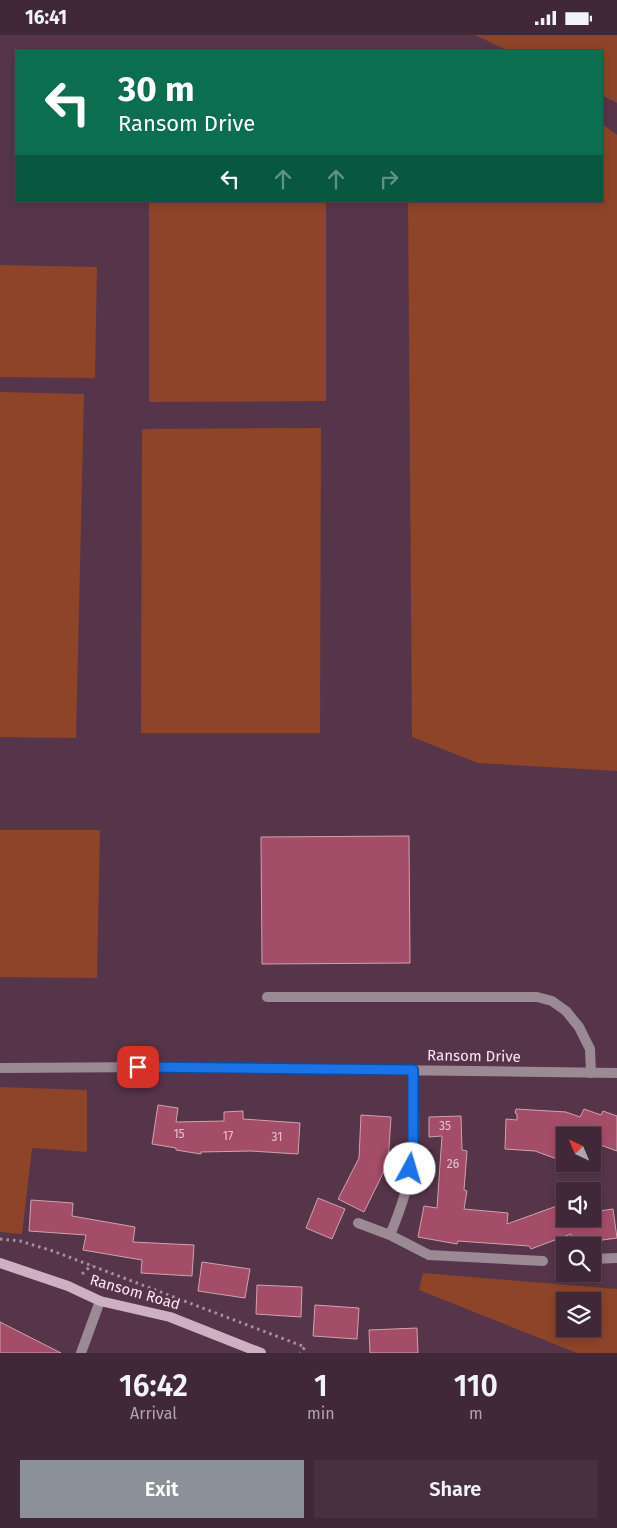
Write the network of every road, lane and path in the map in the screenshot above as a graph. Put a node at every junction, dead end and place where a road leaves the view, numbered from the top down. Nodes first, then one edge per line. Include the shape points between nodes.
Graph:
1 (267, 997) dead end
2 (0, 1068) edge
3 (413, 1070) junction
4 (590, 1073) junction
5 (617, 1073) edge
6 (358, 1223) dead end
7 (390, 1235) junction
8 (0, 1239) edge
9 (617, 1258) edge
10 (601, 1259) edge
11 (543, 1261) dead end
12 (0, 1263) edge
13 (100, 1301) junction
14 (81, 1353) edge
15 (261, 1353) edge
16 (300, 1353) edge

1 - 4 street via 537,997 552,1001 566,1011 578,1027 590,1049
2 - 3 street, Ransom Drive
3 - 4 street, Ransom Drive
3 - 7 street via 413,1157 408,1183
4 - 5 street, Ransom Drive
6 - 7 street
7 - 11 street via 429,1255
8 - 16 path via 20,1241 100,1268 305,1347
9 - 10 street
12 - 13 street, Ransom Road via 68,1286
13 - 14 street
13 - 15 street, Ransom Road via 170,1317

